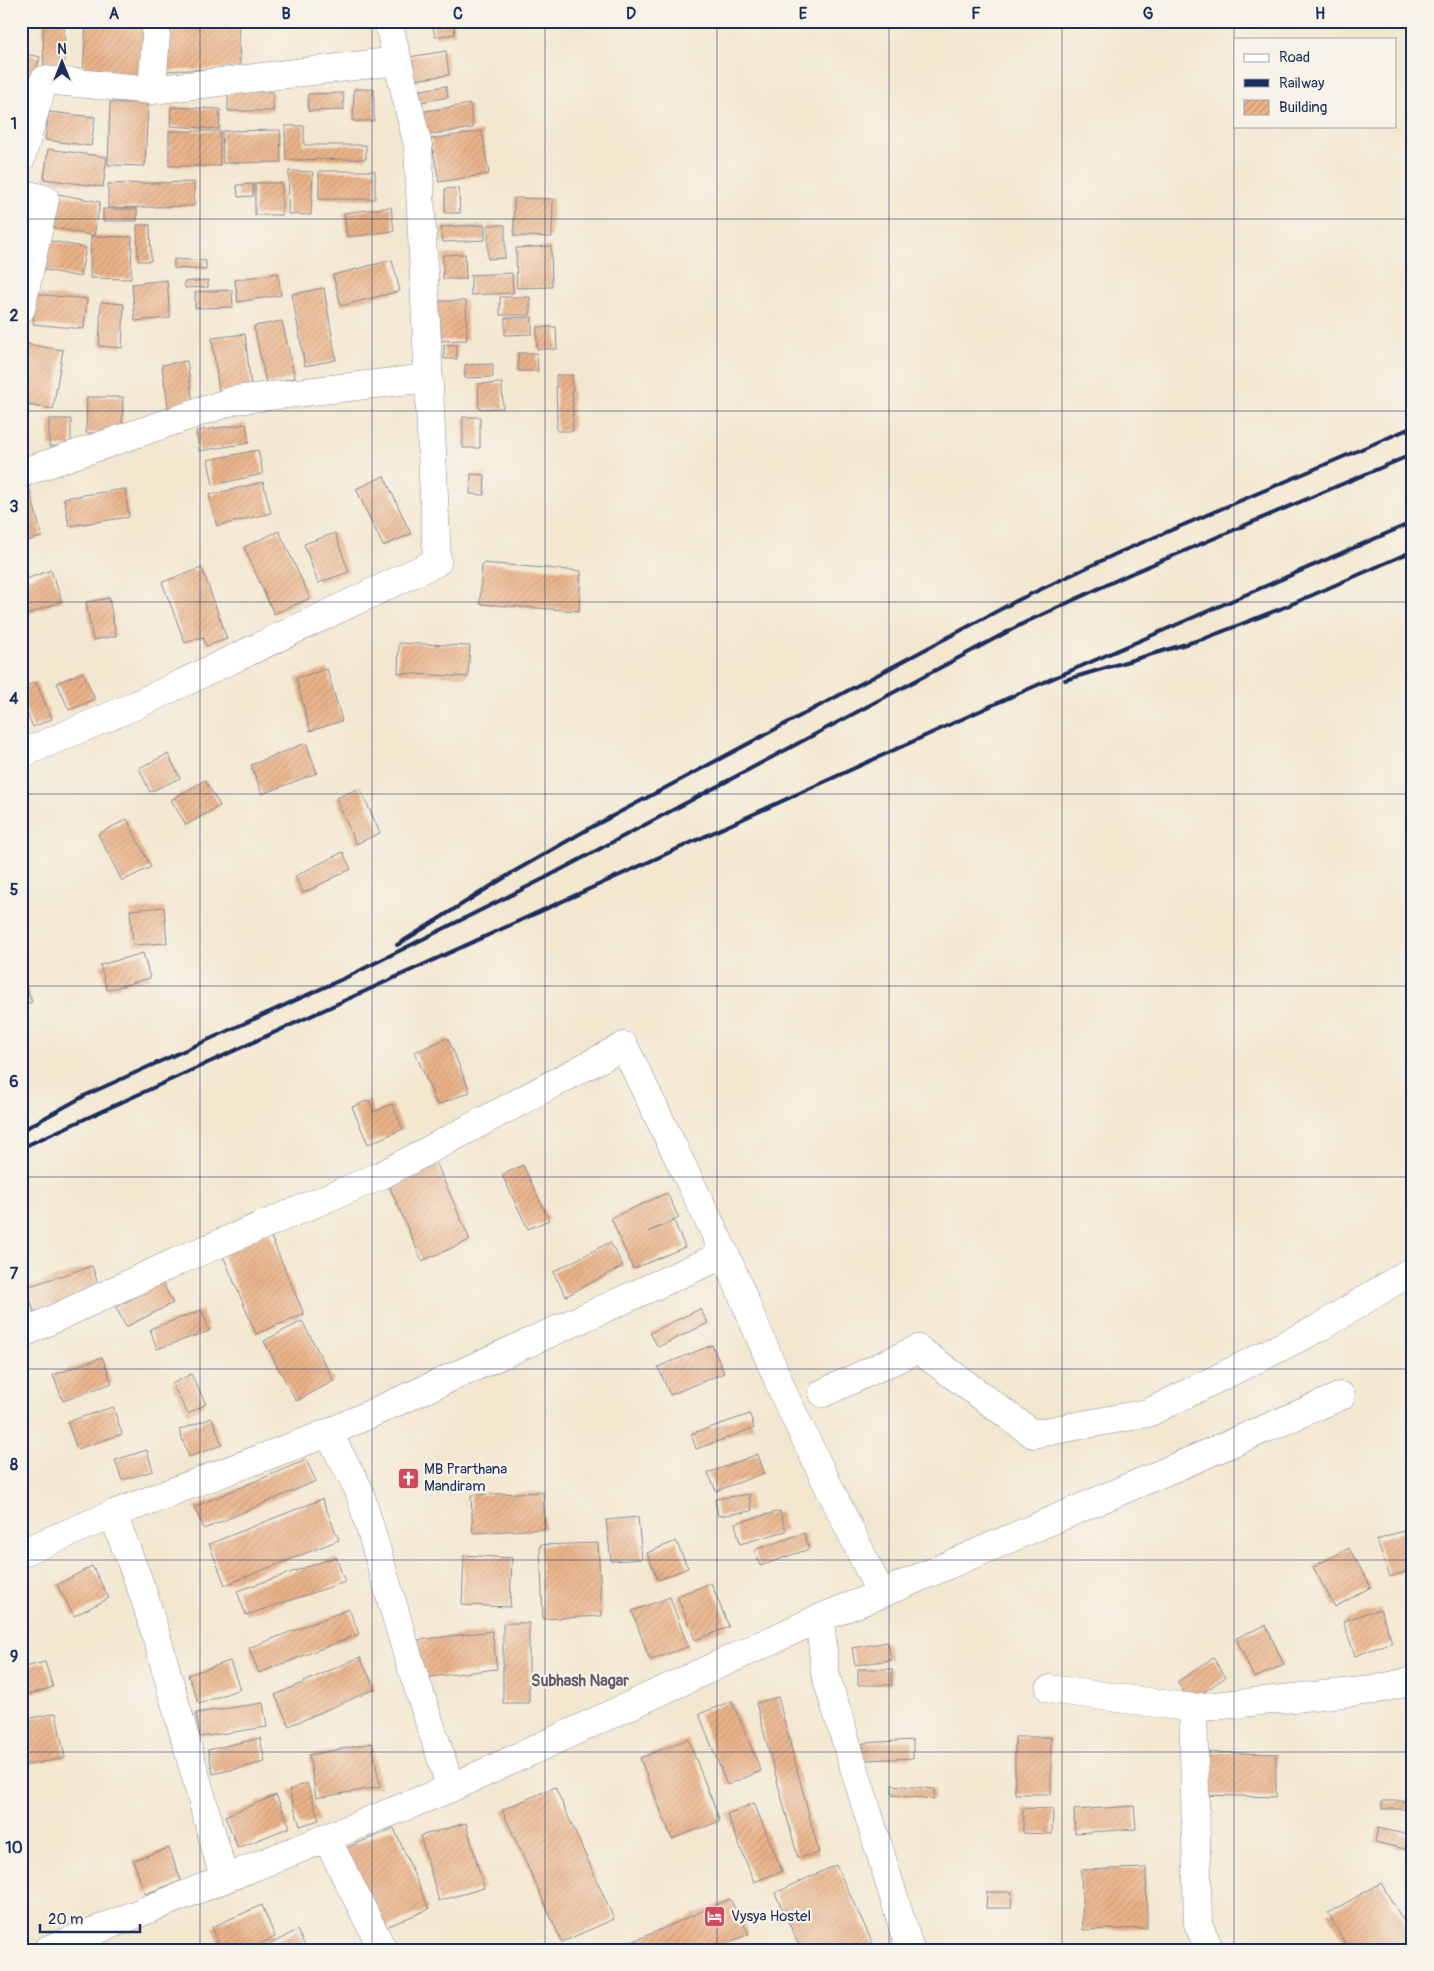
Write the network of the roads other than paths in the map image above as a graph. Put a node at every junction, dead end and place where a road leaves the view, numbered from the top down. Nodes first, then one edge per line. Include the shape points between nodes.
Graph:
1 (157, 21) edge
2 (388, 21) edge
3 (397, 61) junction
4 (152, 90) junction
5 (21, 158) edge
6 (21, 193) edge
7 (21, 308) edge
8 (428, 378) junction
9 (21, 473) edge
10 (21, 754) edge
11 (725, 1254) junction
12 (1413, 1270) edge
13 (21, 1334) edge
14 (823, 1393) dead end
15 (1341, 1396) dead end
16 (328, 1433) junction
17 (113, 1514) junction
18 (21, 1553) edge
19 (881, 1594) junction
20 (820, 1618) junction
21 (1413, 1681) edge
22 (1050, 1689) dead end
23 (1193, 1708) junction
24 (451, 1788) junction
25 (326, 1837) junction
26 (224, 1878) junction
27 (46, 1950) edge
28 (383, 1950) edge
29 (910, 1950) edge
30 (1210, 1950) edge

1 - 4 street
2 - 3 street
3 - 4 street
3 - 8 street via 418,146
4 - 5 street via 44,80
6 - 7 street via 45,199
8 - 9 street via 235,400
8 - 10 street via 437,562 134,706
11 - 13 street via 624,1046 382,1175 178,1261
11 - 16 street
11 - 19 street via 786,1399
12 - 14 street via 1317,1329 1148,1413 1033,1434 918,1349
15 - 19 street
16 - 17 street
16 - 24 street via 359,1490 408,1660
17 - 18 street
17 - 26 street via 154,1627
19 - 20 street
20 - 24 street
20 - 29 street via 825,1673
21 - 23 street via 1373,1690
22 - 23 street
23 - 30 street via 1198,1924
24 - 25 street
25 - 26 street
25 - 28 street
26 - 27 street

